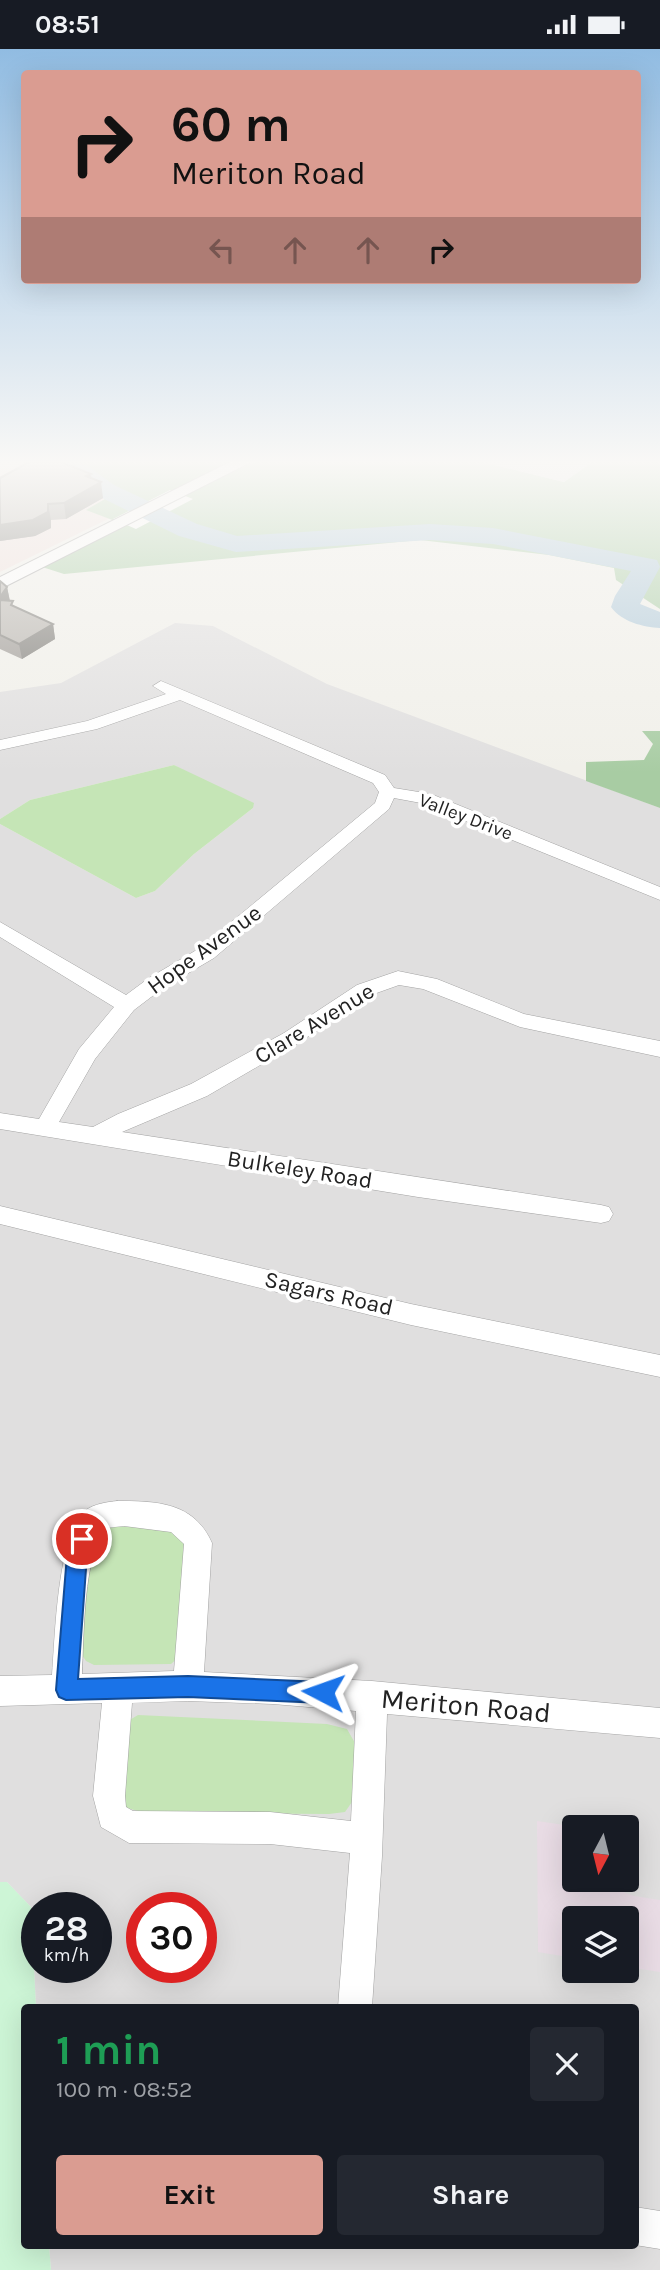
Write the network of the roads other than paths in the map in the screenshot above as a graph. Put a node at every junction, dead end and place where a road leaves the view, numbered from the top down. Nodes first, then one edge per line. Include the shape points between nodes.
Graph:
1 (38, 566) edge
2 (0, 584) edge
3 (161, 686) dead end
4 (180, 695) junction
5 (0, 745) edge
6 (388, 792) junction
7 (660, 894) edge
8 (0, 928) edge
9 (127, 1005) junction
10 (660, 1049) edge
11 (0, 1121) edge
12 (45, 1128) junction
13 (98, 1135) junction
14 (601, 1214) dead end
15 (0, 1215) edge
16 (660, 1366) edge
17 (188, 1686) junction
18 (118, 1688) junction
19 (66, 1690) junction
20 (0, 1691) edge
21 (372, 1696) junction
22 (660, 1723) edge
23 (366, 1839) junction
24 (355, 2004) edge
25 (639, 2226) edge
26 (660, 2229) edge

1 - 2 street
3 - 4 street, Valley Drive
4 - 5 street via 91,725
4 - 6 street, Valley Drive via 379,779
6 - 7 street, Valley Drive via 442,804
6 - 9 street, Hope Avenue via 383,805 223,940
8 - 9 street
9 - 12 street, Hope Avenue via 87,1053
10 - 13 street, Clare Avenue via 520,1020 430,984 398,978 364,990 199,1090
11 - 12 street, Bulkeley Road
12 - 13 street, Bulkeley Road
13 - 14 street, Bulkeley Road
15 - 16 street, Sagars Road
17 - 18 street, Meriton Road
17 - 19 street via 198,1543 194,1531 172,1518 118,1514 95,1518 77,1555
17 - 21 street, Meriton Road
18 - 19 street, Meriton Road
18 - 23 street via 108,1796 112,1816 129,1827 270,1828
19 - 20 street, Meriton Road
21 - 22 street, Meriton Road
21 - 23 street
23 - 24 street
25 - 26 street

